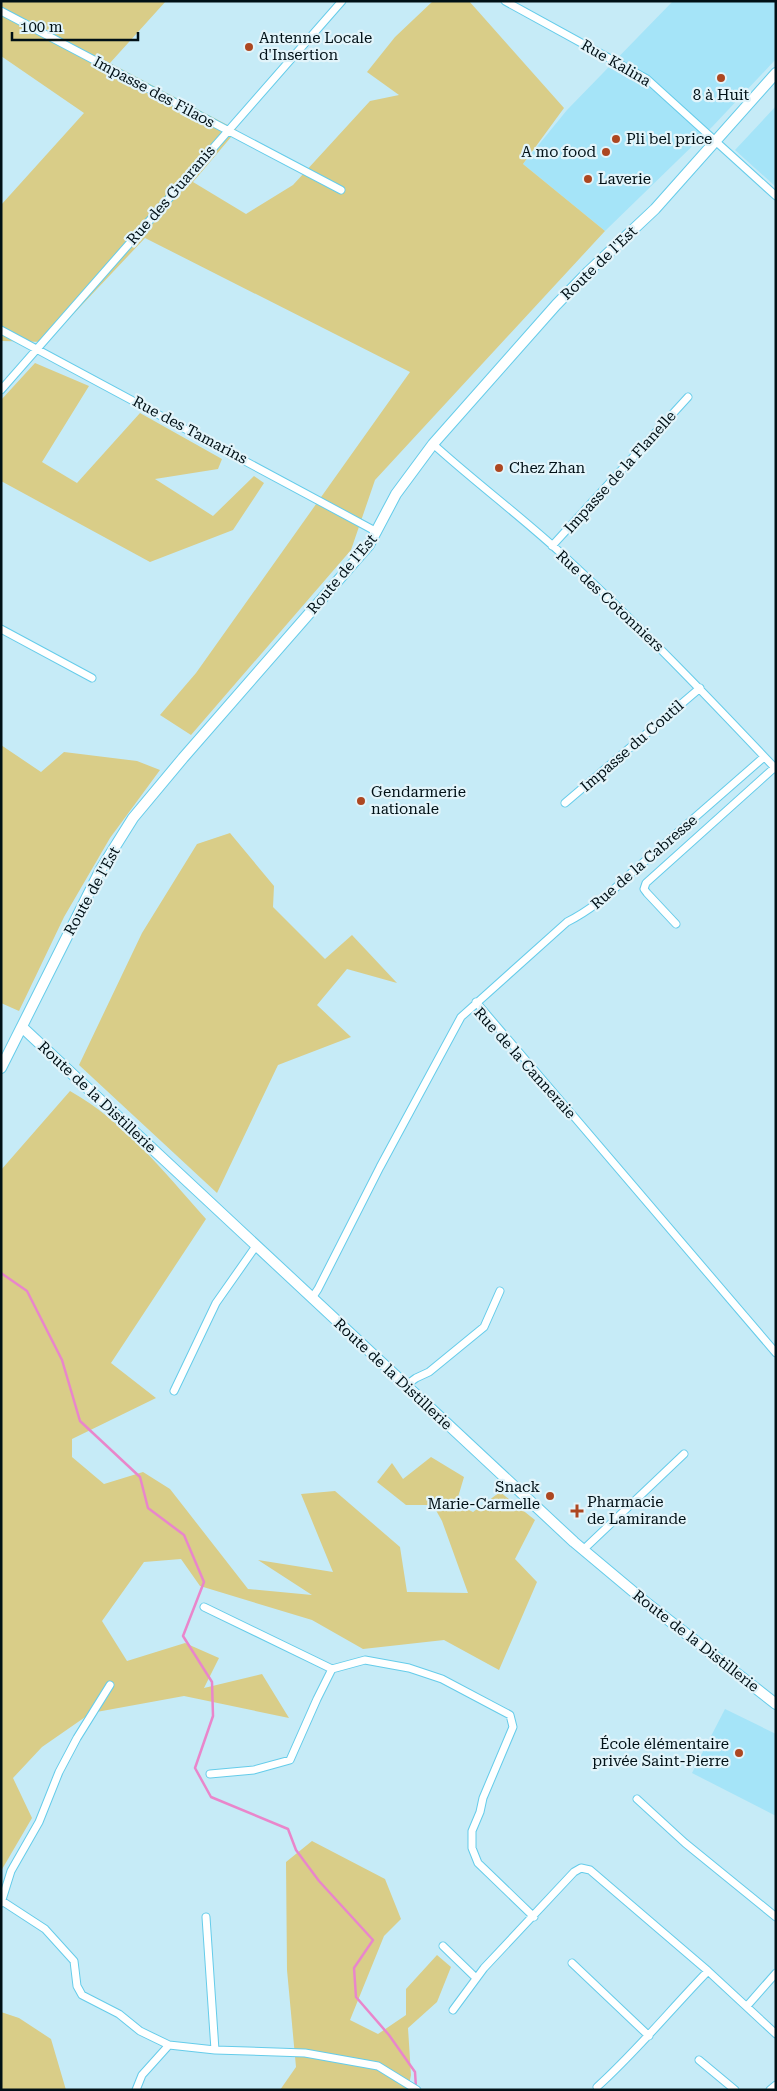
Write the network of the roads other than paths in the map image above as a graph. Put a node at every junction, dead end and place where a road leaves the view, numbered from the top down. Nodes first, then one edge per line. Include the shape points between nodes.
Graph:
1 (342, 1) edge
2 (505, 1) edge
3 (1, 11) edge
4 (776, 73) edge
5 (228, 130) junction
6 (715, 141) junction
7 (341, 190) dead end
8 (776, 196) edge
9 (1, 330) edge
10 (37, 349) junction
11 (1, 390) edge
12 (688, 397) dead end
13 (433, 444) junction
14 (378, 532) junction
15 (552, 546) junction
16 (1, 629) edge
17 (92, 678) dead end
18 (700, 688) junction
19 (764, 757) junction
20 (775, 769) edge
21 (565, 804) dead end
22 (676, 924) dead end
23 (476, 1002) junction
24 (23, 1028) junction
25 (1, 1068) edge
26 (256, 1246) junction
27 (500, 1291) dead end
28 (312, 1298) junction
29 (776, 1353) edge
30 (405, 1386) junction
31 (174, 1391) dead end
32 (684, 1454) dead end
33 (583, 1550) junction
34 (204, 1607) dead end
35 (332, 1669) junction
36 (110, 1685) dead end
37 (776, 1704) edge
38 (210, 1774) dead end
39 (637, 1799) dead end
40 (2, 1902) edge
41 (206, 1917) dead end
42 (534, 1917) junction
43 (776, 1917) edge
44 (443, 1946) dead end
45 (572, 1963) dead end
46 (708, 1971) junction
47 (776, 1973) edge
48 (476, 1978) junction
49 (747, 2006) junction
50 (453, 2010) dead end
51 (776, 2034) edge
52 (649, 2036) junction
53 (169, 2045) junction
54 (215, 2050) junction
55 (699, 2060) dead end
56 (776, 2084) edge
57 (597, 2087) dead end
58 (136, 2090) edge
59 (417, 2090) edge
60 (734, 2090) edge
61 (770, 2090) edge

1 - 5 street, Rue des Guaranis
2 - 6 street, Rue Kalina via 647,79
3 - 5 street, Impasse des Filaos
4 - 6 main road, Route de l'Est
5 - 7 street, Impasse des Filaos
5 - 10 street, Rue des Guaranis
6 - 8 street, Rue Kalina
6 - 13 main road, Route de l'Est via 655,209 556,305
9 - 10 street, Rue des Tamarins
10 - 11 street, Rue des Guaranis
10 - 14 street, Rue des Tamarins
12 - 15 street, Impasse de la Flanelle
13 - 14 main road, Route de l'Est via 396,494
13 - 15 street, Rue des Cotonniers
14 - 24 main road, Route de l'Est via 134,818 101,869
15 - 18 street, Rue des Cotonniers
16 - 17 street
18 - 19 street, Rue des Cotonniers
18 - 21 street, Impasse du Coutil
19 - 20 street, Rue des Cotonniers
19 - 23 street, Rue de la Cabresse via 610,894 567,922
20 - 22 street via 646,883 644,889 647,894
23 - 28 street, Rue de la Canneraie via 454,1029
23 - 29 street, Rue de la Canneraie
24 - 25 main road, Route de l'Est
24 - 26 main road, Route de la Distillerie
26 - 28 main road, Route de la Distillerie
26 - 31 street via 216,1303
27 - 30 street via 484,1327 429,1372
28 - 30 main road, Route de la Distillerie
30 - 33 main road, Route de la Distillerie
32 - 33 street
33 - 37 main road, Route de la Distillerie
34 - 35 street
35 - 38 street via 290,1760 254,1770
35 - 42 street via 365,1660 409,1668 442,1678 510,1715 513,1727 483,1798 472,1831 472,1848 478,1863
36 - 40 street via 59,1772 39,1822 11,1871
39 - 43 street
40 - 53 street via 45,1929 74,1961 77,1986 82,1995
41 - 54 street
42 - 46 street via 574,1872 580,1868 590,1870
42 - 48 street
44 - 48 street
45 - 52 street
46 - 49 street
46 - 52 street
47 - 49 street
48 - 50 street
49 - 51 street
52 - 57 street
53 - 54 street
53 - 58 street via 142,2075
54 - 59 street via 305,2053 378,2066
55 - 60 street
56 - 61 street

